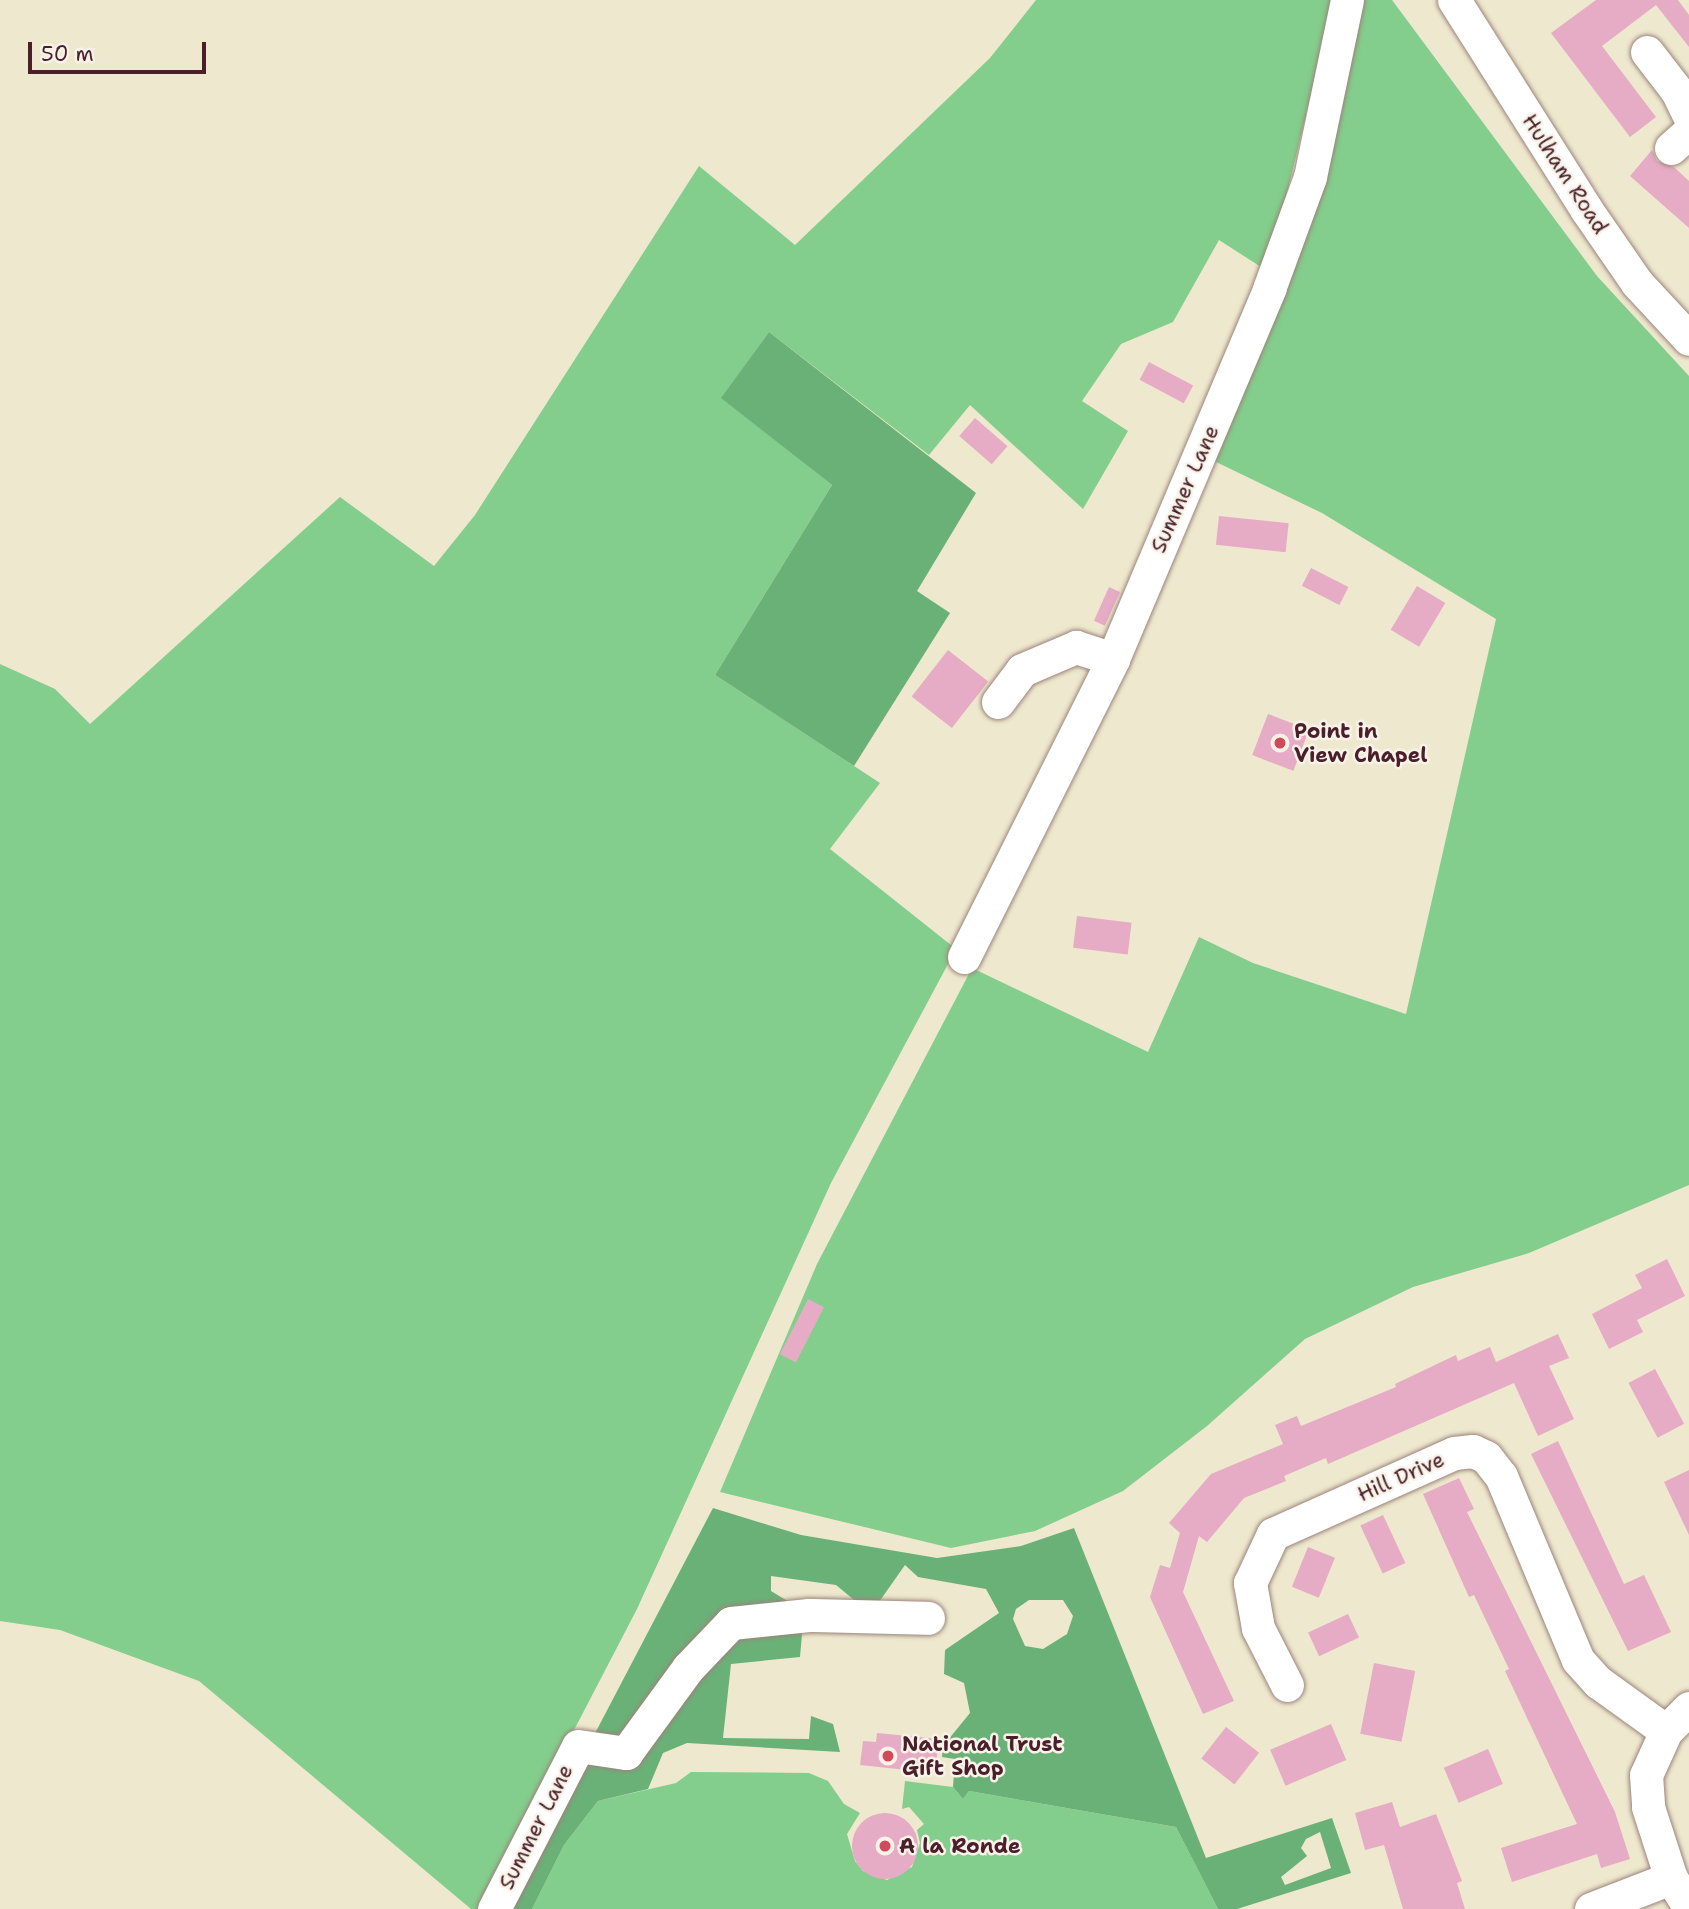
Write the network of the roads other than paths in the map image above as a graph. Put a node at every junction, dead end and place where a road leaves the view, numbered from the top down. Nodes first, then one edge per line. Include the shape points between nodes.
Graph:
1 (1348, 0) edge
2 (1454, 0) edge
3 (1647, 51) dead end
4 (1689, 116) edge
5 (1689, 340) edge
6 (1113, 659) junction
7 (998, 702) dead end
8 (964, 957) dead end
9 (928, 1618) dead end
10 (1287, 1685) dead end
11 (1678, 1719) edge
12 (1671, 1878) junction
13 (1689, 1907) edge
14 (494, 1909) edge
15 (1591, 1909) edge

1 - 6 street, Summer Lane via 1310,177 1219,414
2 - 5 street, Hulham Road via 1586,209 1637,282
3 - 4 street
6 - 7 street via 1076,647 1022,670
6 - 8 street, Summer Lane
9 - 14 street, Summer Lane via 835,1615 757,1617 731,1623 688,1668 626,1753 578,1746
10 - 11 street, Hill Drive via 1258,1628 1250,1583 1273,1534 1454,1453 1473,1451 1486,1457 1501,1476 1578,1660 1598,1682
11 - 12 street via 1646,1775 1648,1807
12 - 13 street
12 - 15 street

